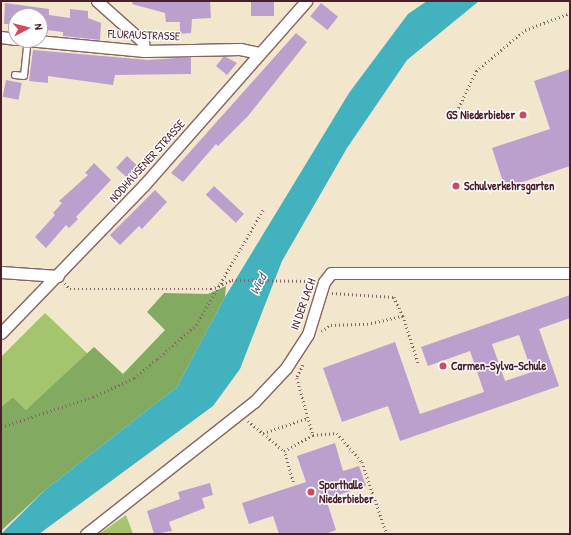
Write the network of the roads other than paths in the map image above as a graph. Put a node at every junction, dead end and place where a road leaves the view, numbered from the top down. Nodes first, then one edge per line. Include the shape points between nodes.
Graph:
1 (97, 1) edge
2 (306, 1) edge
3 (48, 42) edge
4 (26, 48) edge
5 (144, 51) junction
6 (259, 53) junction
7 (15, 75) dead end
8 (1, 272) edge
9 (570, 273) edge
10 (58, 276) junction
11 (1, 333) edge
12 (86, 534) edge

1 - 5 street via 143,42
2 - 6 street, NODHAUSENER STRASSE
3 - 5 street, FLURAUSTRASSE
4 - 7 lane via 24,76
5 - 6 street, FLURAUSTRASSE via 240,49
6 - 10 street, NODHAUSENER STRASSE via 144,185
8 - 10 street
9 - 12 street, IN DER LACH via 331,273 324,282 308,334 286,368 236,416
10 - 11 street, NODHAUSENER STRASSE

